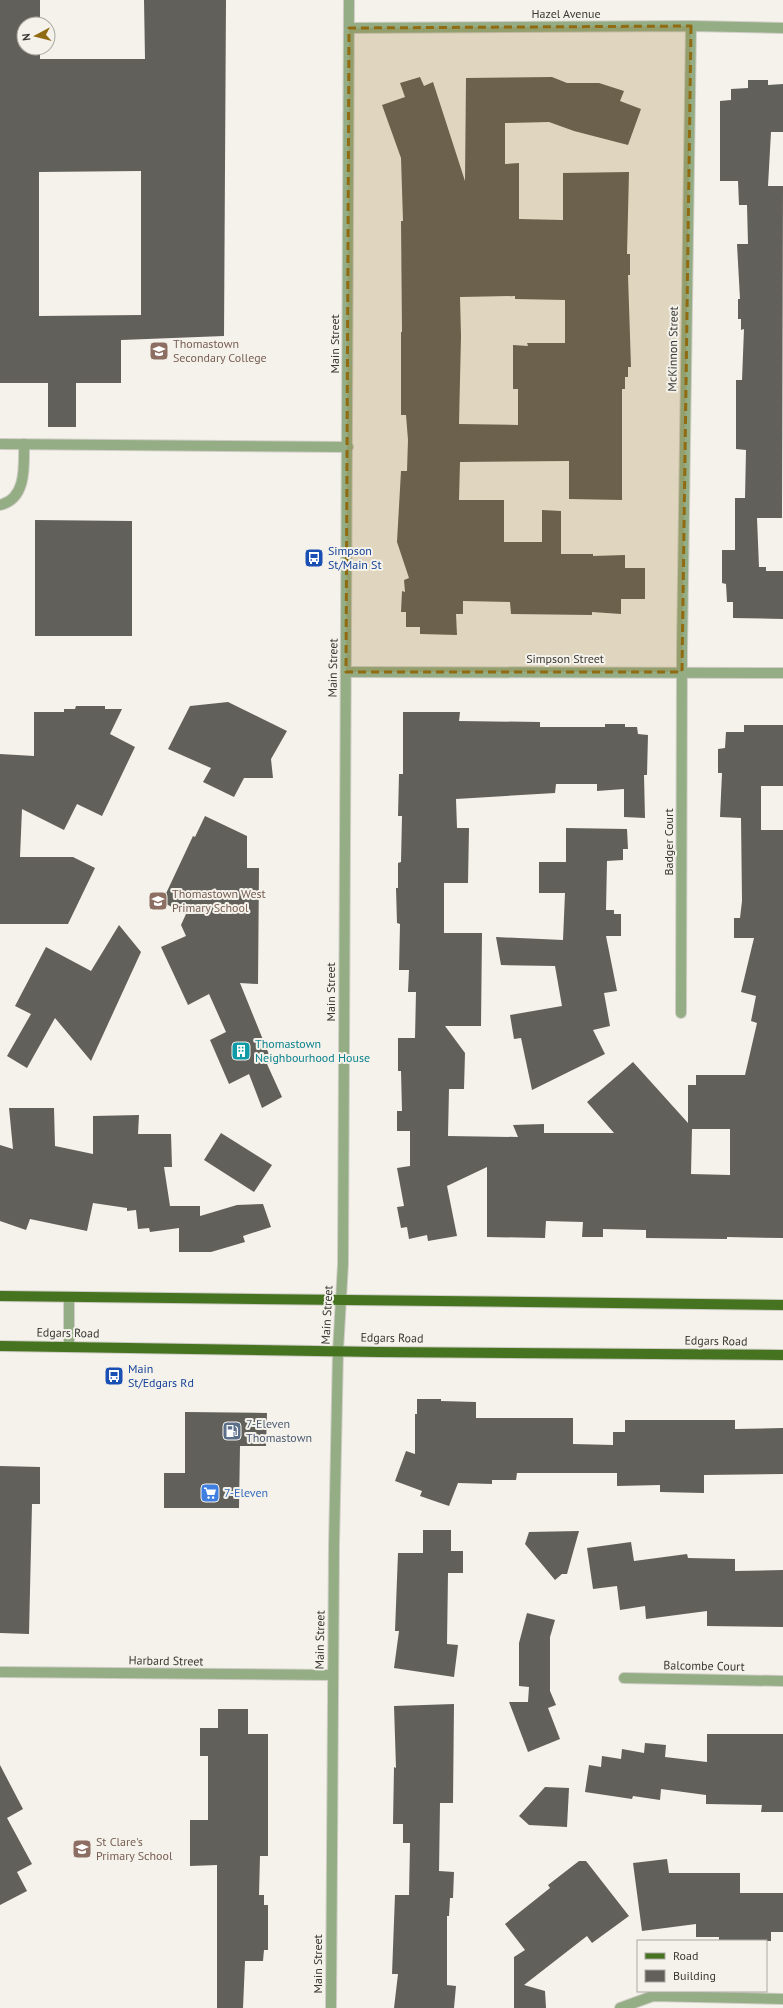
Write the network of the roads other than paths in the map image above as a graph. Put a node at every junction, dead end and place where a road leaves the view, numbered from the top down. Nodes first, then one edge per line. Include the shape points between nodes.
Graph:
1 (349, 0) edge
2 (691, 26) junction
3 (349, 28) junction
4 (783, 28) edge
5 (0, 444) edge
6 (24, 444) junction
7 (348, 447) junction
8 (0, 505) edge
9 (346, 672) junction
10 (682, 672) junction
11 (783, 672) edge
12 (681, 1013) dead end
13 (0, 1296) edge
14 (69, 1297) junction
15 (340, 1300) junction
16 (783, 1305) edge
17 (0, 1346) edge
18 (69, 1346) junction
19 (338, 1351) junction
20 (783, 1355) edge
21 (0, 1672) edge
22 (332, 1675) junction
23 (624, 1678) dead end
24 (783, 1681) edge
25 (783, 1999) edge
26 (331, 2008) edge
27 (620, 2008) edge

1 - 3 street, Main Street
2 - 3 street, Hazel Avenue
2 - 4 street, Hazel Avenue
2 - 10 street, McKinnon Street
3 - 7 street, Main Street
5 - 6 street
6 - 7 street
6 - 8 street via 22,482 12,499
7 - 9 street, Main Street
9 - 10 street, Simpson Street
9 - 15 street, Main Street via 343,1256
10 - 11 street, Simpson Street
10 - 12 street, Badger Court
13 - 14 main road
14 - 15 main road
14 - 18 street
15 - 16 main road
15 - 19 street, Main Street
17 - 18 main road, Edgars Road
18 - 19 main road, Edgars Road
19 - 20 main road, Edgars Road
19 - 22 street, Main Street
21 - 22 street, Harbard Street
22 - 26 street, Main Street
23 - 24 street, Balcombe Court
25 - 27 street via 652,1996

